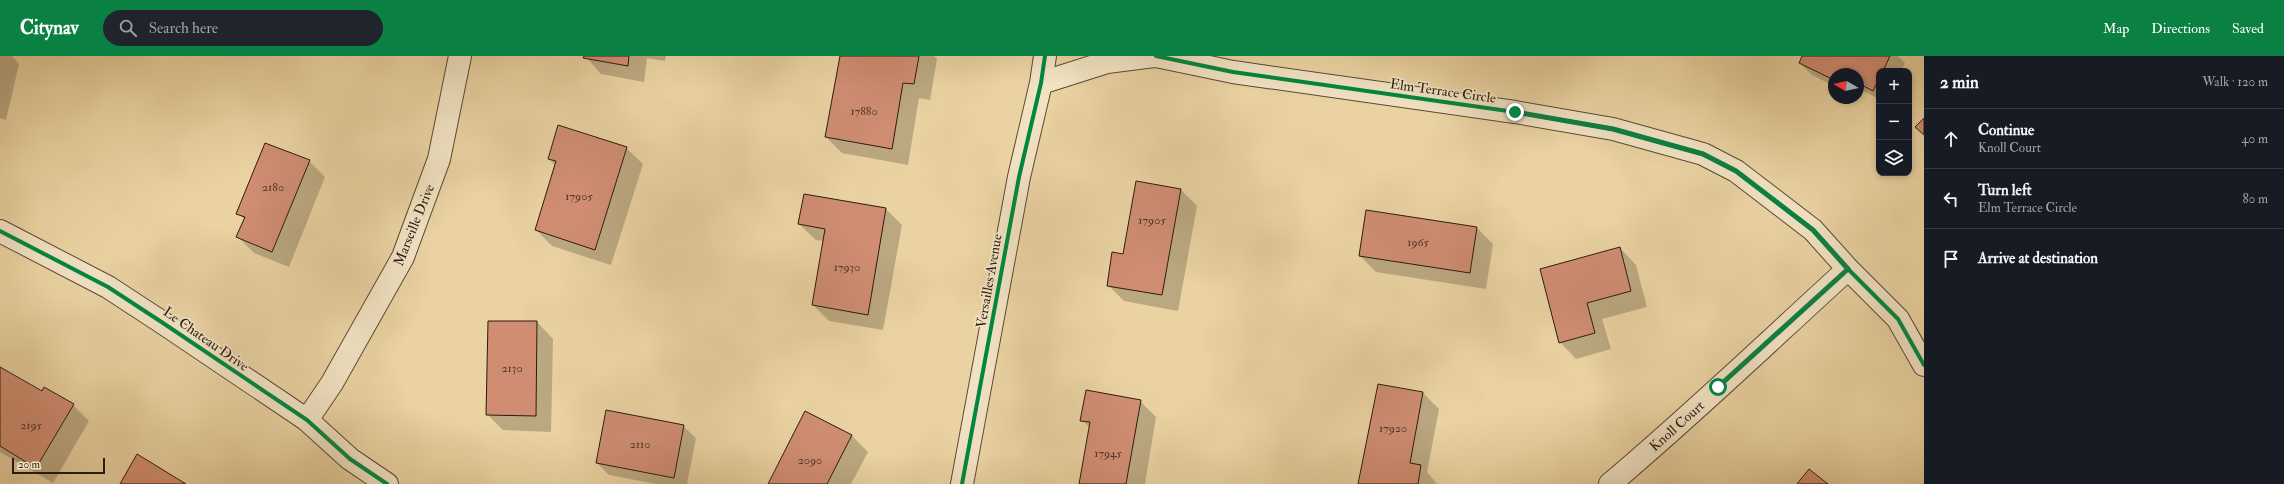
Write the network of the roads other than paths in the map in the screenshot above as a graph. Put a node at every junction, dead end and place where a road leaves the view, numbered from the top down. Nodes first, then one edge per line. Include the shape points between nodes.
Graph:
1 (460, 56) edge
2 (1045, 56) edge
3 (1155, 56) edge
4 (1041, 83) junction
5 (0, 231) edge
6 (1848, 269) junction
7 (1924, 365) edge
8 (307, 420) junction
9 (387, 484) edge
10 (962, 484) edge
11 (1610, 484) edge

1 - 8 street, Marseille Drive via 439,159 403,257 332,383
2 - 4 street, Versailles Avenue
3 - 4 street, Elm Terrace Circle via 1107,62
3 - 6 street, Elm Terrace Circle via 1233,72 1515,112 1656,139 1703,154 1736,171 1813,230
4 - 10 street, Versailles Avenue via 1019,177
5 - 8 street, Le Chateau Drive via 108,287
6 - 7 street, Elm Terrace Circle via 1898,319
6 - 11 street, Knoll Court via 1682,423
8 - 9 street, Le Chateau Drive via 350,459

